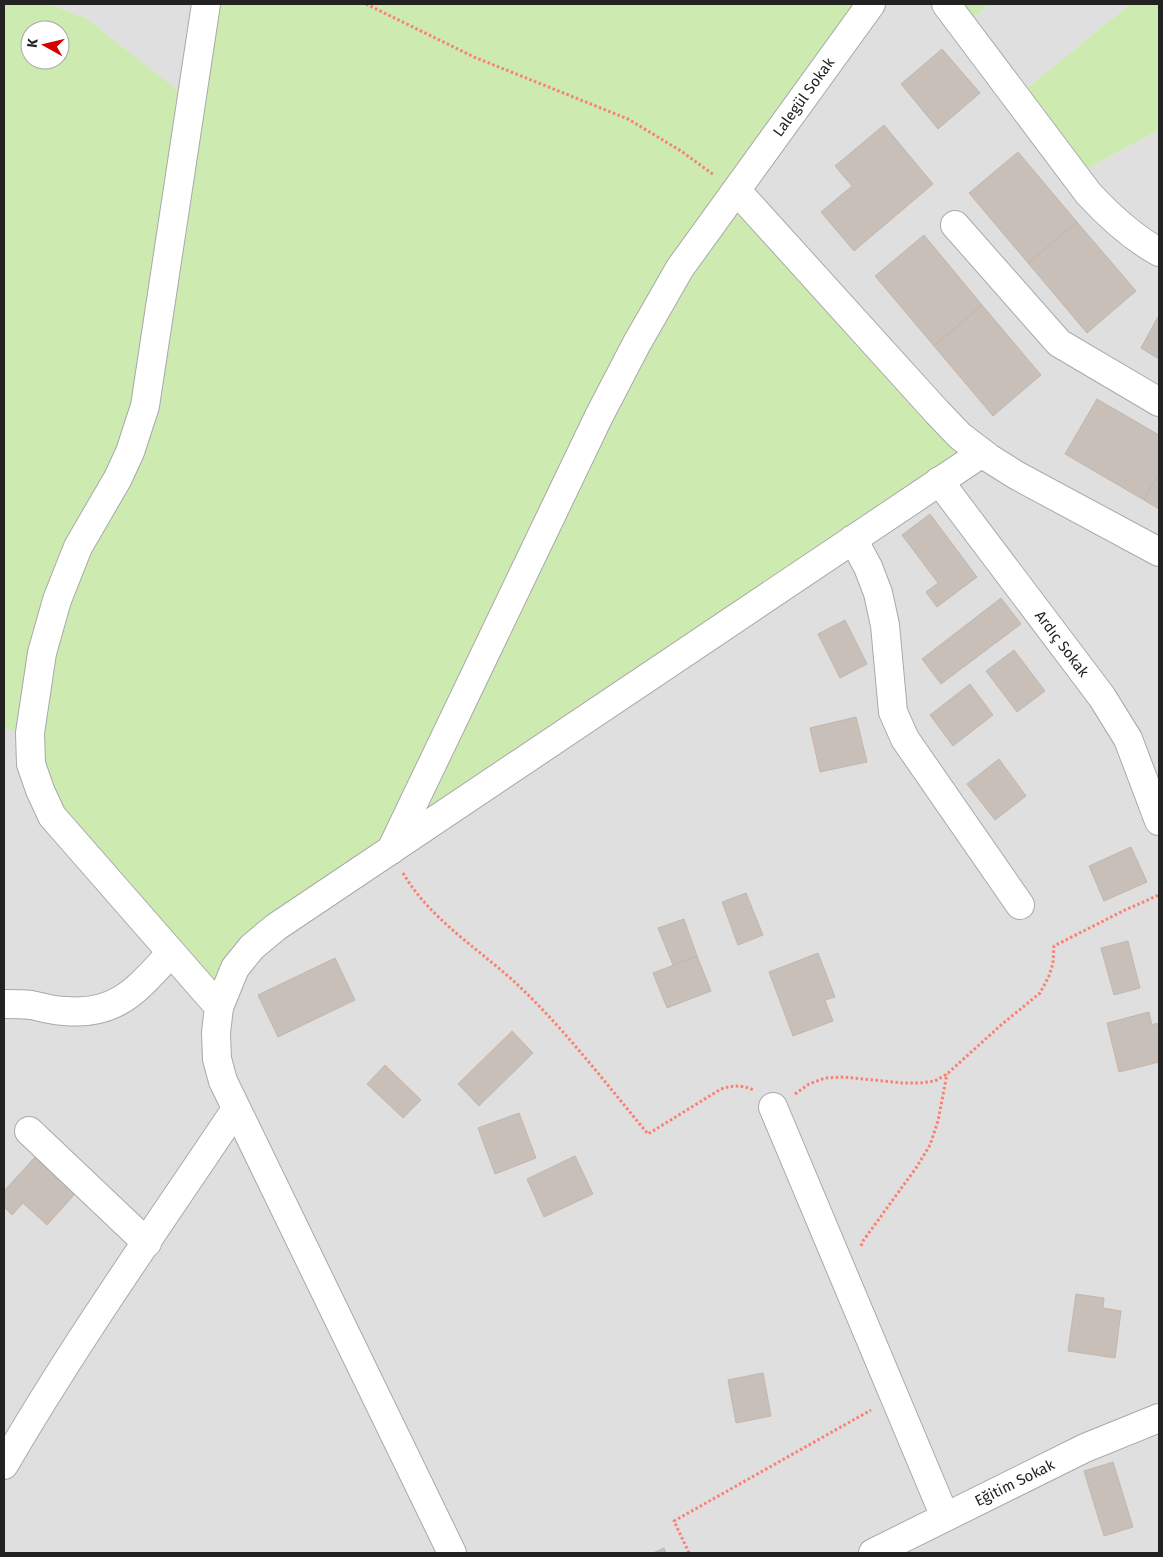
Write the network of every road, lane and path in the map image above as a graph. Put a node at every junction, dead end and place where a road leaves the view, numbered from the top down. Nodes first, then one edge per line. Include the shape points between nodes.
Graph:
1 (206, 4) edge
2 (366, 4) edge
3 (871, 4) edge
4 (946, 4) edge
5 (737, 191) junction
6 (955, 225) dead end
7 (1159, 252) edge
8 (1159, 402) edge
9 (982, 453) junction
10 (939, 481) junction
11 (852, 540) junction
12 (1159, 552) edge
13 (1159, 821) edge
14 (390, 850) junction
15 (1159, 895) edge
16 (1020, 905) dead end
17 (171, 953) junction
18 (4, 1004) edge
19 (219, 1007) junction
20 (947, 1074) junction
21 (773, 1107) junction
22 (236, 1109) junction
23 (28, 1130) dead end
24 (147, 1243) junction
25 (847, 1281) junction
26 (895, 1396) junction
27 (1159, 1418) edge
28 (4, 1465) edge
29 (946, 1517) junction
30 (452, 1553) edge
31 (690, 1553) edge
32 (873, 1553) edge

1 - 17 street via 145,406 130,452 78,547 57,600 42,653 30,732 31,764 52,816
2 - 5 path via 474,56 628,119 681,150
3 - 5 street, Lalegül Sokak
4 - 7 street via 1088,193 1124,228
5 - 9 street via 937,412
5 - 14 street, Lalegül Sokak via 680,268 637,343 594,425
6 - 8 street via 1059,343
9 - 10 street
9 - 12 street via 1016,475
10 - 11 street
10 - 13 street, Ardıç Sokak via 1102,697 1128,739
11 - 14 street
11 - 16 street via 878,593 893,712 905,739
14 - 19 street via 276,927 252,947 236,968
14 - 21 path via 410,884 433,911 534,1001 648,1134 721,1089 734,1085 760,1094
15 - 20 path via 1054,946 1053,963 1040,993
17 - 18 street via 136,990 108,1007 88,1012 64,1012
17 - 19 street
19 - 22 street via 217,1060
20 - 21 path via 935,1081 920,1083 844,1076 825,1078 809,1084
20 - 25 path via 930,1145 863,1241
21 - 25 street
22 - 24 street
22 - 30 street
23 - 24 street
24 - 28 street via 26,1426
25 - 26 street
26 - 29 street
26 - 31 path via 674,1521
27 - 29 street, Eğitim Sokak via 1086,1448
29 - 32 street, Eğitim Sokak

